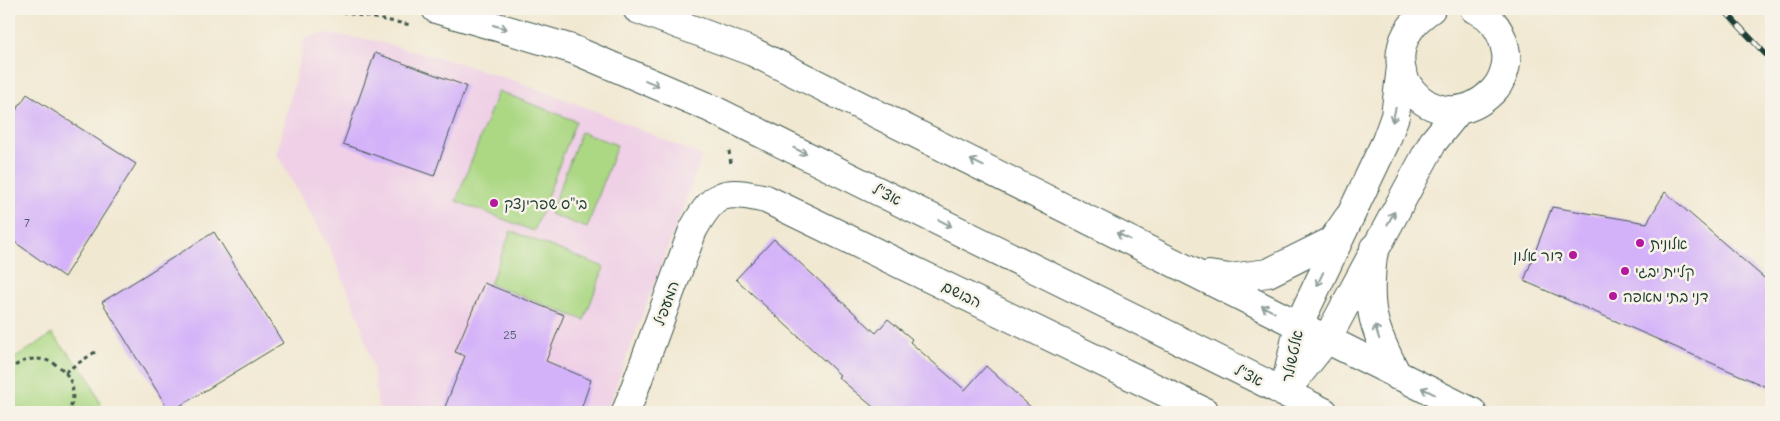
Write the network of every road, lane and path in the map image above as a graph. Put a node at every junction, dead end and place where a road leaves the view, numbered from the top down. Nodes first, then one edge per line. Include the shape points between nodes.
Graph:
1 (436, 9) edge
2 (637, 9) edge
3 (1431, 9) edge
4 (1474, 9) edge
5 (1401, 67) junction
6 (1459, 110) junction
7 (714, 198) joint
8 (1348, 218) junction
9 (1374, 248) junction
10 (1200, 274) junction
11 (1298, 324) junction
12 (1327, 339) junction
13 (95, 352) dead end
14 (9, 371) edge
15 (65, 372) junction
16 (1398, 376) junction
17 (1284, 393) junction
18 (69, 411) edge
19 (76, 412) edge
20 (626, 412) edge
21 (1205, 412) edge
22 (1324, 412) edge
23 (1472, 412) edge

1 -> 17 main road, אצ"ל via 572,49 710,108
10 -> 2 main road via 753,52
3 - 5 main road, אלטשולר via 1416,18 1406,32 1401,49
4 - 6 main road via 1494,23 1503,38 1507,56 1496,88 1484,101
5 - 6 main road via 1406,84 1418,98 1433,107
5 -> 8 main road, אלטשולר via 1395,116
9 -> 6 main road, אלטשולר via 1433,142
7 - 20 main road, המעפיל via 693,230
7 - 21 main road, הבושם via 740,193 766,199
8 - 10 main road via 1332,241 1268,273 1230,278
8 -> 11 main road, אלטשולר
9 - 12 main road, אלטשולר
16 -> 9 main road via 1383,348 1371,307 1369,285
11 -> 10 main road
11 - 12 main road
11 - 17 main road, אלטשולר
12 - 16 main road
12 - 17 main road, אלטשולר
13 - 15 path
14 - 15 path via 32,358 45,359
15 - 18 path via 72,384
23 -> 16 main road
17 - 22 main road, אצ"ל
18 - 19 path

